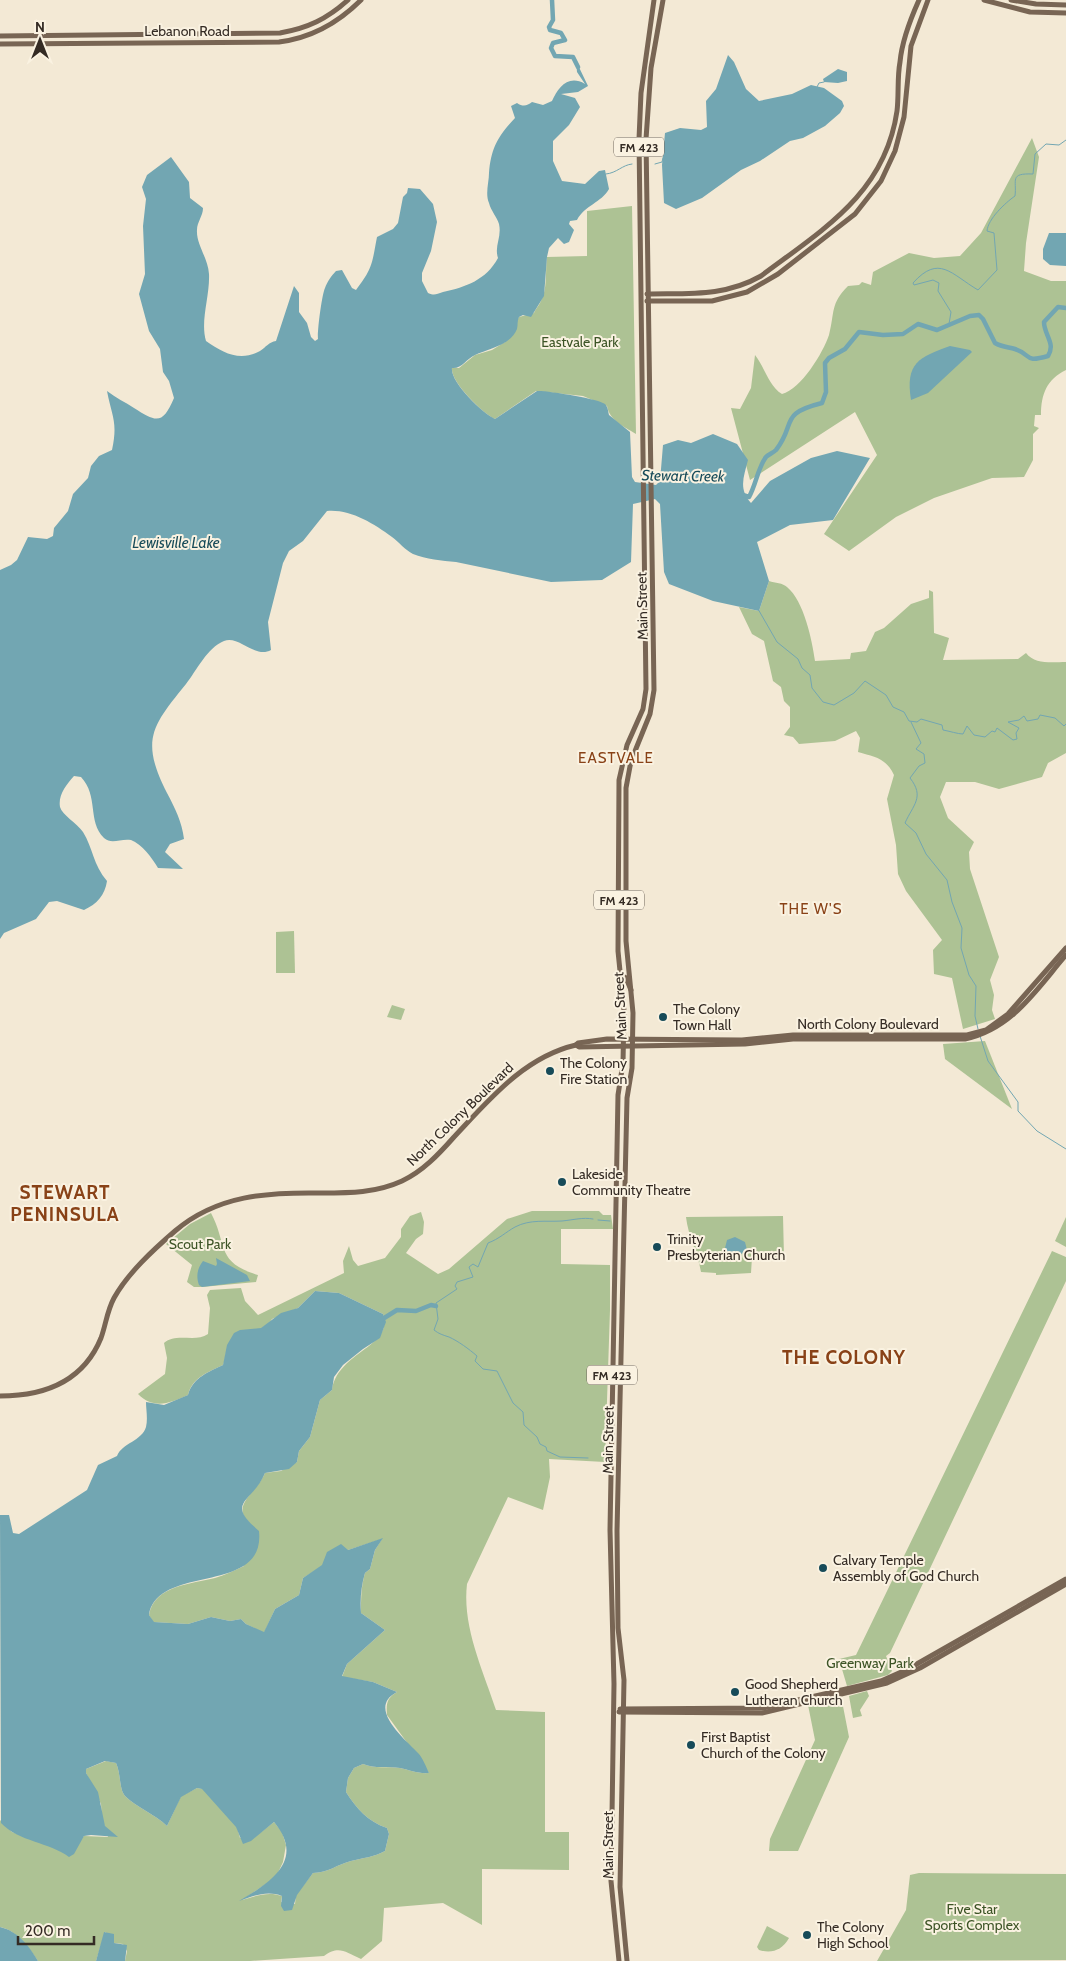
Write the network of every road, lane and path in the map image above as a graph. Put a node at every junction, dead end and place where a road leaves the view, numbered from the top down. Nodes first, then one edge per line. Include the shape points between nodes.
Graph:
1 (348, 0) edge
2 (361, 0) edge
3 (654, 0) edge
4 (663, 0) edge
5 (919, 0) edge
6 (928, 0) edge
7 (984, 0) edge
8 (1011, 0) edge
9 (1066, 5) edge
10 (652, 13) junction
11 (1066, 14) edge
12 (661, 15) junction
13 (908, 25) junction
14 (916, 28) junction
15 (84, 34) junction
16 (0, 36) edge
17 (84, 42) junction
18 (0, 44) edge
19 (902, 51) junction
20 (910, 52) junction
21 (640, 123) junction
22 (647, 124) junction
23 (642, 294) junction
24 (650, 294) junction
25 (642, 301) junction
26 (650, 301) junction
27 (1066, 948) edge
28 (1066, 955) edge
29 (621, 974) junction
30 (632, 993) junction
31 (624, 1039) junction
32 (633, 1039) junction
33 (576, 1045) junction
34 (624, 1047) junction
35 (633, 1047) junction
36 (613, 1306) junction
37 (621, 1306) junction
38 (0, 1396) edge
39 (1066, 1580) edge
40 (1066, 1584) edge
41 (1042, 1595) junction
42 (615, 1628) junction
43 (614, 1711) junction
44 (622, 1711) junction
45 (612, 1821) junction
46 (620, 1822) junction
47 (619, 1961) edge
48 (627, 1961) edge

1 - 15 main road, Lebanon Road via 315,24 280,33
2 - 17 main road, Lebanon Road via 327,27 292,40
3 - 10 main road, FM 423
4 - 12 main road, FM 423
5 - 13 main road
6 - 14 main road
7 - 11 main road via 1030,12
8 - 9 main road
10 - 12 main road
10 - 21 main road, FM 423
12 - 22 main road, FM 423 via 651,68
13 - 14 main road
13 - 19 main road
14 - 20 main road
15 - 16 main road, Lebanon Road
15 - 17 main road
17 - 18 main road, Lebanon Road
19 - 20 main road
19 - 24 main road via 897,111 888,148 867,187 847,210 749,282 712,293
20 - 26 main road via 904,116 895,151 881,181 851,218 772,278 747,292 712,302
21 - 22 main road
21 - 23 main road, FM 423
22 - 24 main road, FM 423
23 - 24 main road
23 - 25 main road, Main Street / FM 423
24 - 26 main road, Main Street / FM 423
25 - 26 main road
25 - 29 main road, Main Street / FM 423 via 646,689 643,709 627,745 619,780 618,950
26 - 30 main road, Main Street / FM 423 via 654,690 650,714 631,761 626,788 626,940
27 - 32 main road, North Colony Boulevard via 1008,1014 986,1030 967,1035 793,1035 719,1041
28 - 35 main road, North Colony Boulevard via 1004,1024 973,1037 956,1040 802,1039
29 - 30 main road
29 - 31 main road, Main Street / FM 423
30 - 32 main road, Main Street / FM 423
31 - 32 main road, North Colony Boulevard
31 - 33 main road, North Colony Boulevard via 591,1040
31 - 34 main road, Main Street / FM 423
32 - 35 main road, Main Street / FM 423
33 - 34 main road, North Colony Boulevard
33 - 38 main road, North Colony Boulevard via 525,1068 431,1161 404,1180 367,1192 258,1194 229,1201 192,1218 160,1245 126,1281 111,1305 94,1352 76,1373 39,1393
34 - 35 main road, North Colony Boulevard
34 - 36 main road, Main Street / FM 423 via 618,1095
35 - 37 main road, Main Street / FM 423 via 627,1098
36 - 37 main road
36 - 42 main road, Main Street / FM 423 via 610,1530
37 - 42 main road, Main Street / FM 423
39 - 41 main road
40 - 41 main road
41 - 44 main road via 895,1675 740,1712
42 - 43 main road, Main Street / FM 423
42 - 44 main road, Main Street / FM 423 via 624,1680
43 - 44 main road
43 - 45 main road, Main Street / FM 423
44 - 46 main road, Main Street / FM 423
45 - 46 main road
45 - 47 main road, Main Street / FM 423 via 612,1882
46 - 48 main road, Main Street / FM 423 via 620,1887

